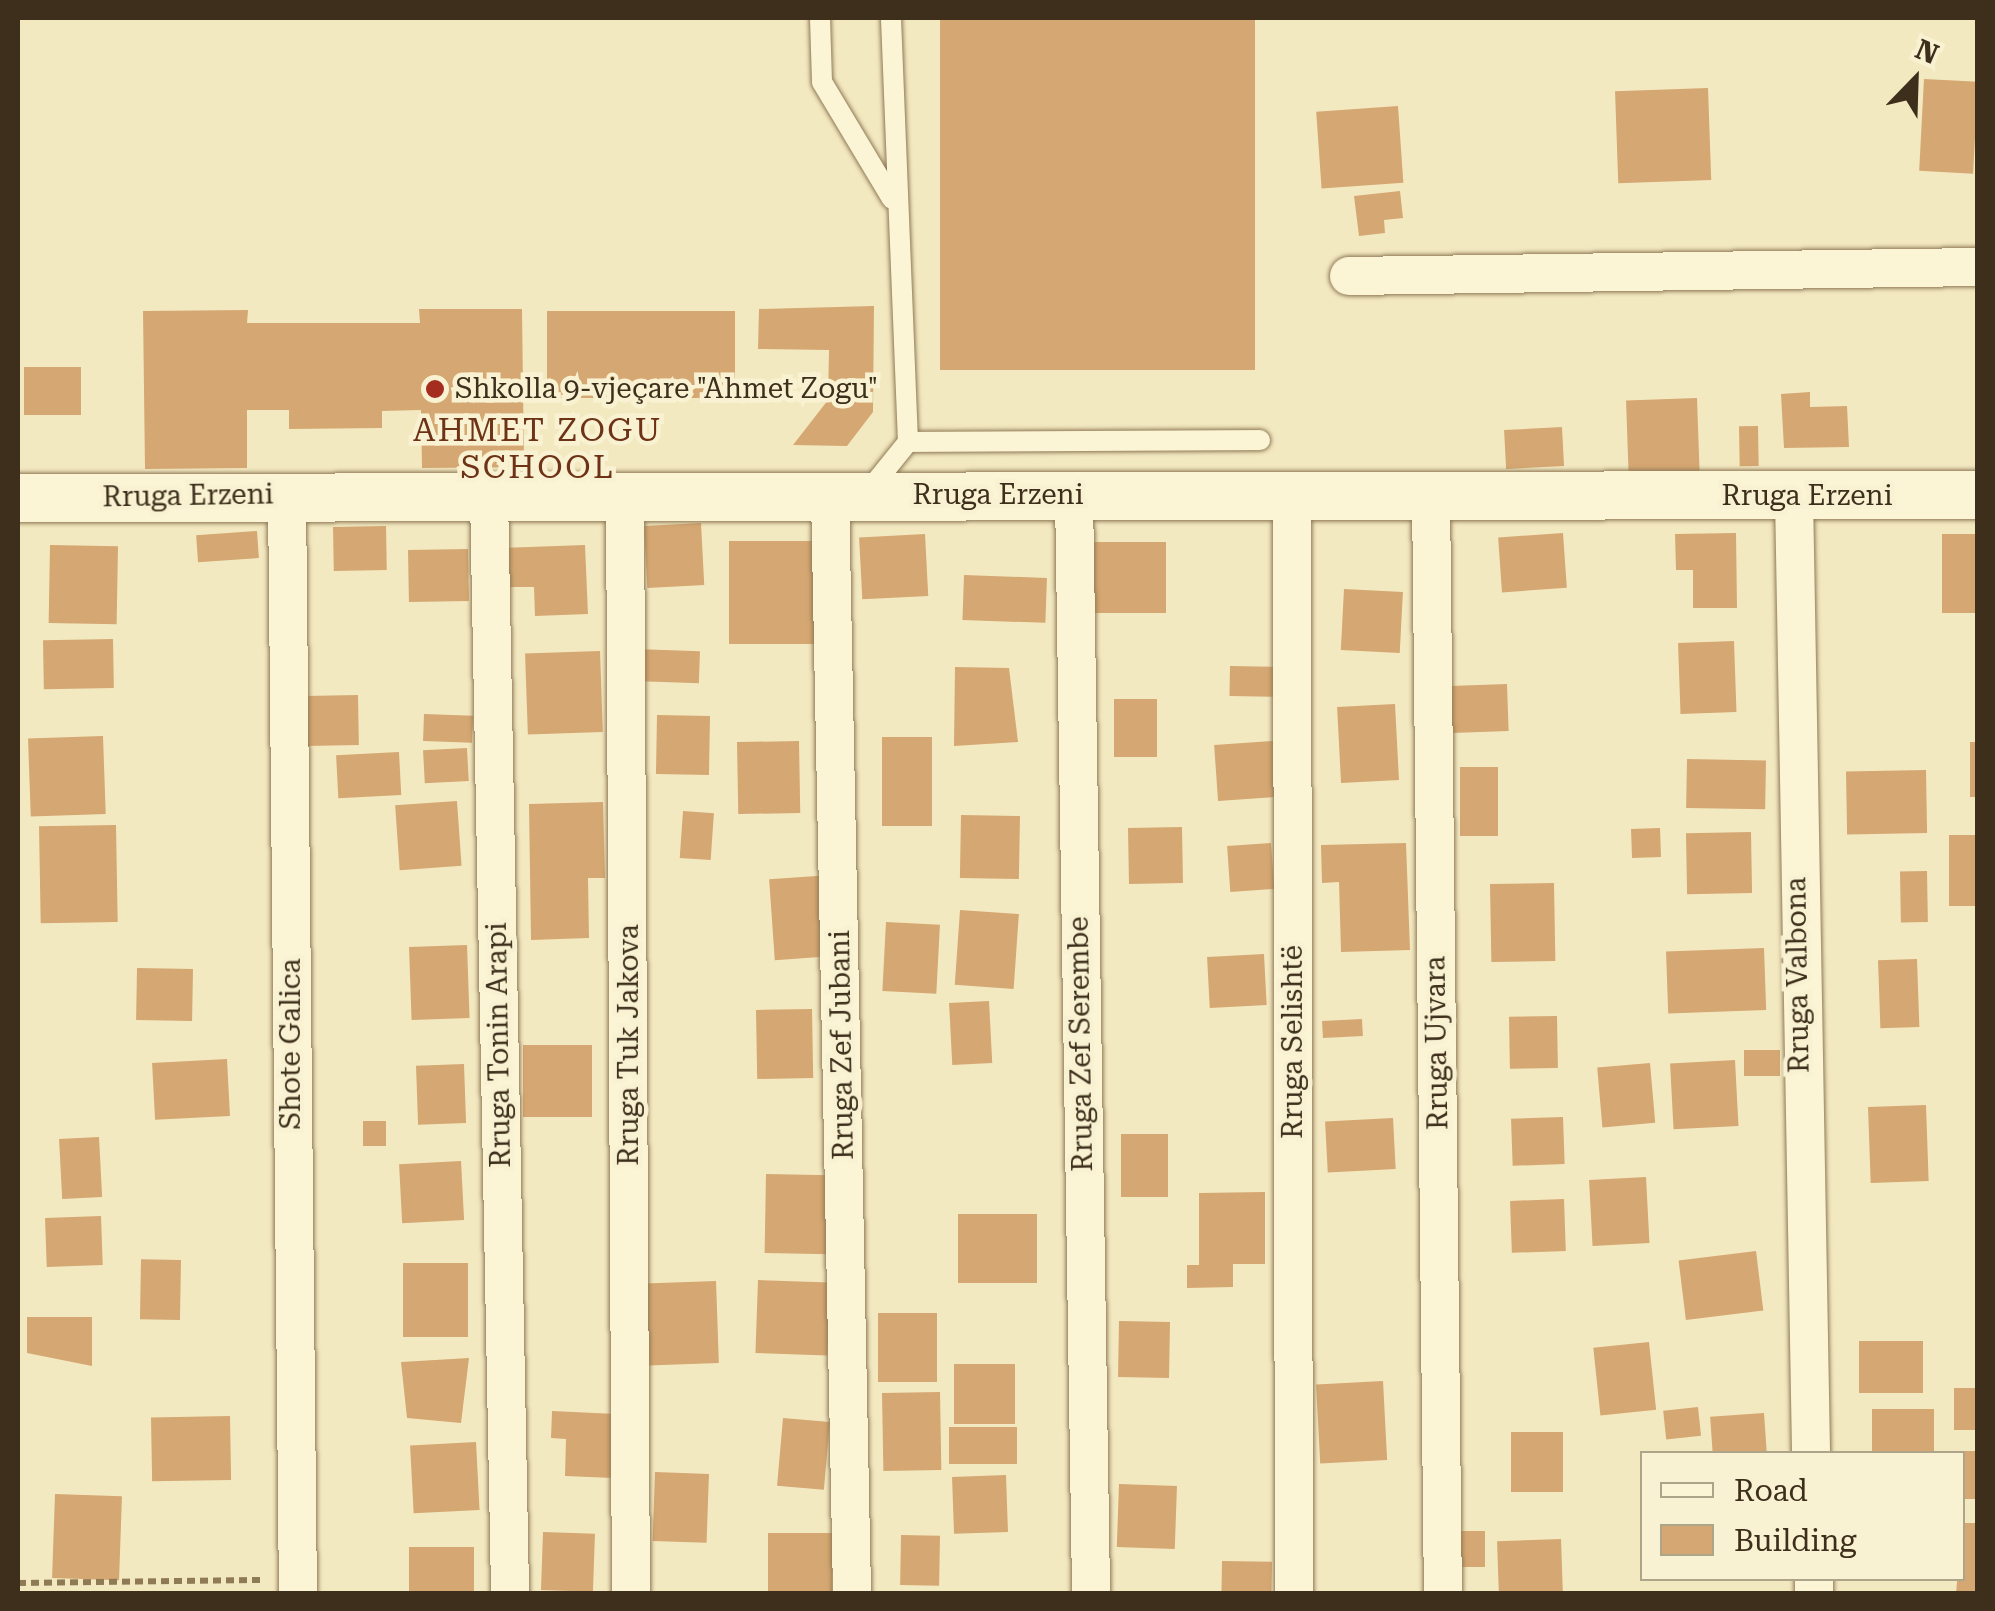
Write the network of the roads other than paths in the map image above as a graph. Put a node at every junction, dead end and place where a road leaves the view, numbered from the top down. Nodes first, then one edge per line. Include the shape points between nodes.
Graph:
1 (820, 18) edge
2 (891, 18) edge
3 (894, 200) junction
4 (1978, 267) edge
5 (1350, 276) dead end
6 (1260, 440) dead end
7 (908, 442) junction
8 (1292, 490) junction
9 (1431, 493) junction
10 (287, 494) junction
11 (1978, 495) edge
12 (489, 496) junction
13 (625, 496) junction
14 (847, 496) junction
15 (1074, 496) junction
16 (1794, 496) junction
17 (18, 498) edge
18 (1811, 1451) edge
19 (298, 1587) edge
20 (510, 1594) edge
21 (631, 1594) edge
22 (852, 1594) edge
23 (1090, 1594) edge
24 (1294, 1594) edge
25 (1444, 1594) edge

1 - 3 lane via 822,82
2 - 3 lane
3 - 7 lane via 908,294
4 - 5 street
6 - 7 lane
7 - 14 lane
8 - 9 street, Rruga Erzeni
8 - 15 street, Rruga Erzeni
8 - 24 street, Rruga Selishtë
9 - 16 street, Rruga Erzeni
9 - 25 street, Rruga Ujvara
10 - 12 street, Rruga Erzeni
10 - 17 street, Rruga Erzeni
10 - 19 street, Shote Galica
11 - 16 street, Rruga Erzeni
12 - 13 street, Rruga Erzeni
12 - 20 street, Rruga Tonin Arapi
13 - 14 street, Rruga Erzeni
13 - 21 street, Rruga Tuk Jakova
14 - 15 street, Rruga Erzeni
14 - 22 street, Rruga Zef Jubani
15 - 23 street, Rruga Zef Serembe
16 - 18 street, Rruga Valbona

